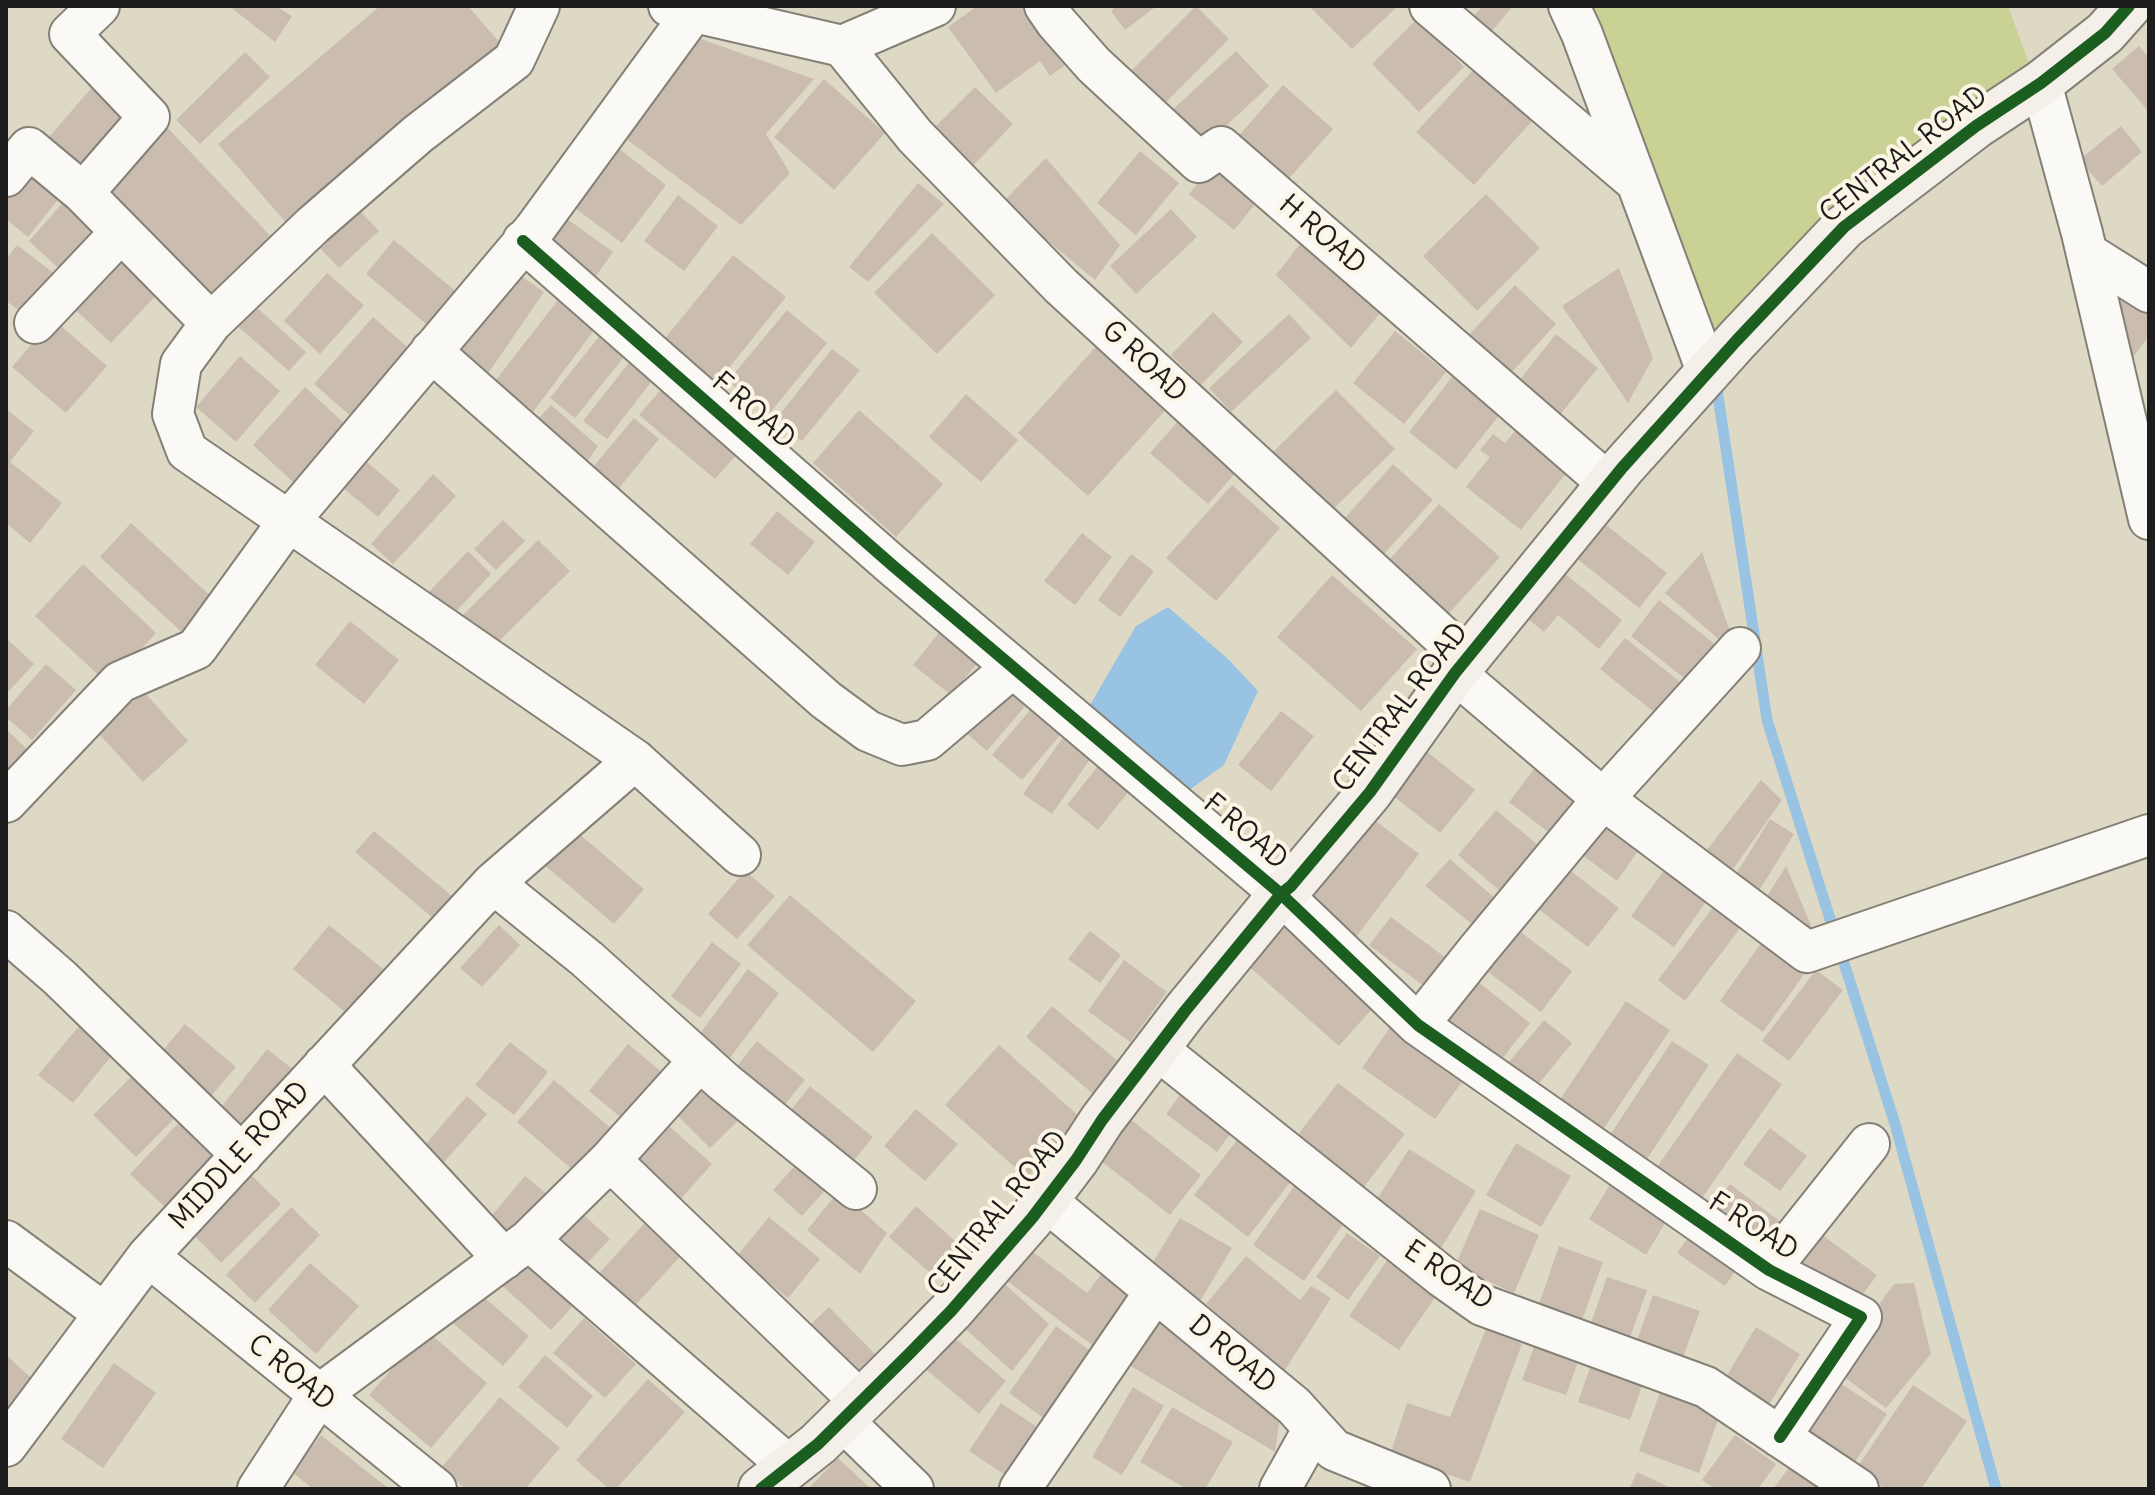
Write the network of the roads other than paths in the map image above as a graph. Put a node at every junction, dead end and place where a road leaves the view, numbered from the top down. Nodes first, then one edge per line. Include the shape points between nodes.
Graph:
1 (99, 6) edge
2 (539, 6) edge
3 (935, 6) edge
4 (1045, 6) edge
5 (1430, 6) edge
6 (1569, 6) edge
7 (2129, 6) edge
8 (681, 9) edge
9 (842, 46) junction
10 (2041, 83) junction
11 (6, 176) edge
12 (1637, 184) junction
13 (83, 193) junction
14 (121, 232) junction
15 (523, 241) junction
16 (2087, 253) junction
17 (2149, 292) edge
18 (35, 323) dead end
19 (211, 323) junction
20 (431, 351) junction
21 (1708, 374) junction
22 (1609, 484) junction
23 (2146, 496) edge
24 (288, 522) junction
25 (1740, 648) dead end
26 (1461, 666) junction
27 (1013, 667) junction
28 (635, 760) junction
29 (1603, 799) junction
30 (6, 802) edge
31 (2149, 835) edge
32 (740, 855) dead end
33 (493, 883) junction
34 (1281, 894) junction
35 (6, 931) edge
36 (1418, 1025) junction
37 (1157, 1049) junction
38 (700, 1060) junction
39 (324, 1065) junction
40 (1869, 1144) dead end
41 (242, 1155) junction
42 (610, 1160) junction
43 (856, 1189) dead end
44 (1045, 1200) junction
45 (6, 1241) edge
46 (516, 1250) junction
47 (148, 1256) junction
48 (1769, 1270) junction
49 (1155, 1292) junction
50 (105, 1314) junction
51 (319, 1395) junction
52 (851, 1410) junction
53 (1314, 1428) junction
54 (1780, 1437) junction
55 (6, 1446) edge
56 (775, 1478) edge
57 (258, 1489) edge
58 (436, 1489) edge
59 (913, 1489) edge
60 (1020, 1489) edge
61 (1280, 1489) edge
62 (1430, 1489) edge
63 (1858, 1489) edge

1 - 13 street via 70,34 149,117
2 - 19 street via 514,60 406,144
3 - 9 street
4 - 22 street, H ROAD via 1094,65 1199,162 1221,147
5 - 12 street
6 - 12 street
7 - 10 street, CENTRAL ROAD via 2105,33
8 - 9 street
8 - 15 street
9 - 26 street, G ROAD via 915,136 1061,286
10 - 16 street
10 - 21 street, CENTRAL ROAD via 1844,227
11 - 13 street via 29,148
12 - 21 street
13 - 14 street
14 - 18 street
14 - 19 street
15 - 20 street
15 - 27 street, F ROAD
16 - 17 street
16 - 23 street
19 - 24 street via 181,364 173,414 187,451
20 - 24 street
20 - 27 street via 826,700 868,731 902,745 927,740
21 - 22 street, CENTRAL ROAD
22 - 26 street, CENTRAL ROAD
24 - 28 street
24 - 30 street via 196,649 120,682
25 - 29 street
26 - 29 street, G ROAD
26 - 34 street, CENTRAL ROAD via 1370,792
27 - 34 street, F ROAD
28 - 32 street
28 - 33 street, MIDDLE ROAD
29 - 31 street, G ROAD via 1807,952
29 - 36 street
33 - 38 street
33 - 39 street, MIDDLE ROAD
34 - 36 street, F ROAD
34 - 37 street, CENTRAL ROAD
35 - 41 street
36 - 48 street, F ROAD
37 - 44 street, CENTRAL ROAD
37 - 54 street, E ROAD via 1482,1305 1706,1387
38 - 42 street
38 - 43 street
39 - 41 street, MIDDLE ROAD
39 - 46 street
40 - 48 street
41 - 47 street, MIDDLE ROAD
42 - 46 street
42 - 52 street
44 - 49 street, D ROAD
44 - 52 street, CENTRAL ROAD via 951,1311
45 - 50 street
46 - 51 street
46 - 56 street
47 - 50 street, MIDDLE ROAD
47 - 51 street, C ROAD
48 - 54 street, F ROAD via 1861,1317
49 - 53 street, D ROAD
49 - 60 street
50 - 55 street, MIDDLE ROAD
51 - 57 street
51 - 58 street, C ROAD
52 - 56 street, CENTRAL ROAD
52 - 59 street
53 - 61 street
53 - 62 street, D ROAD via 1334,1450
54 - 63 street, E ROAD

